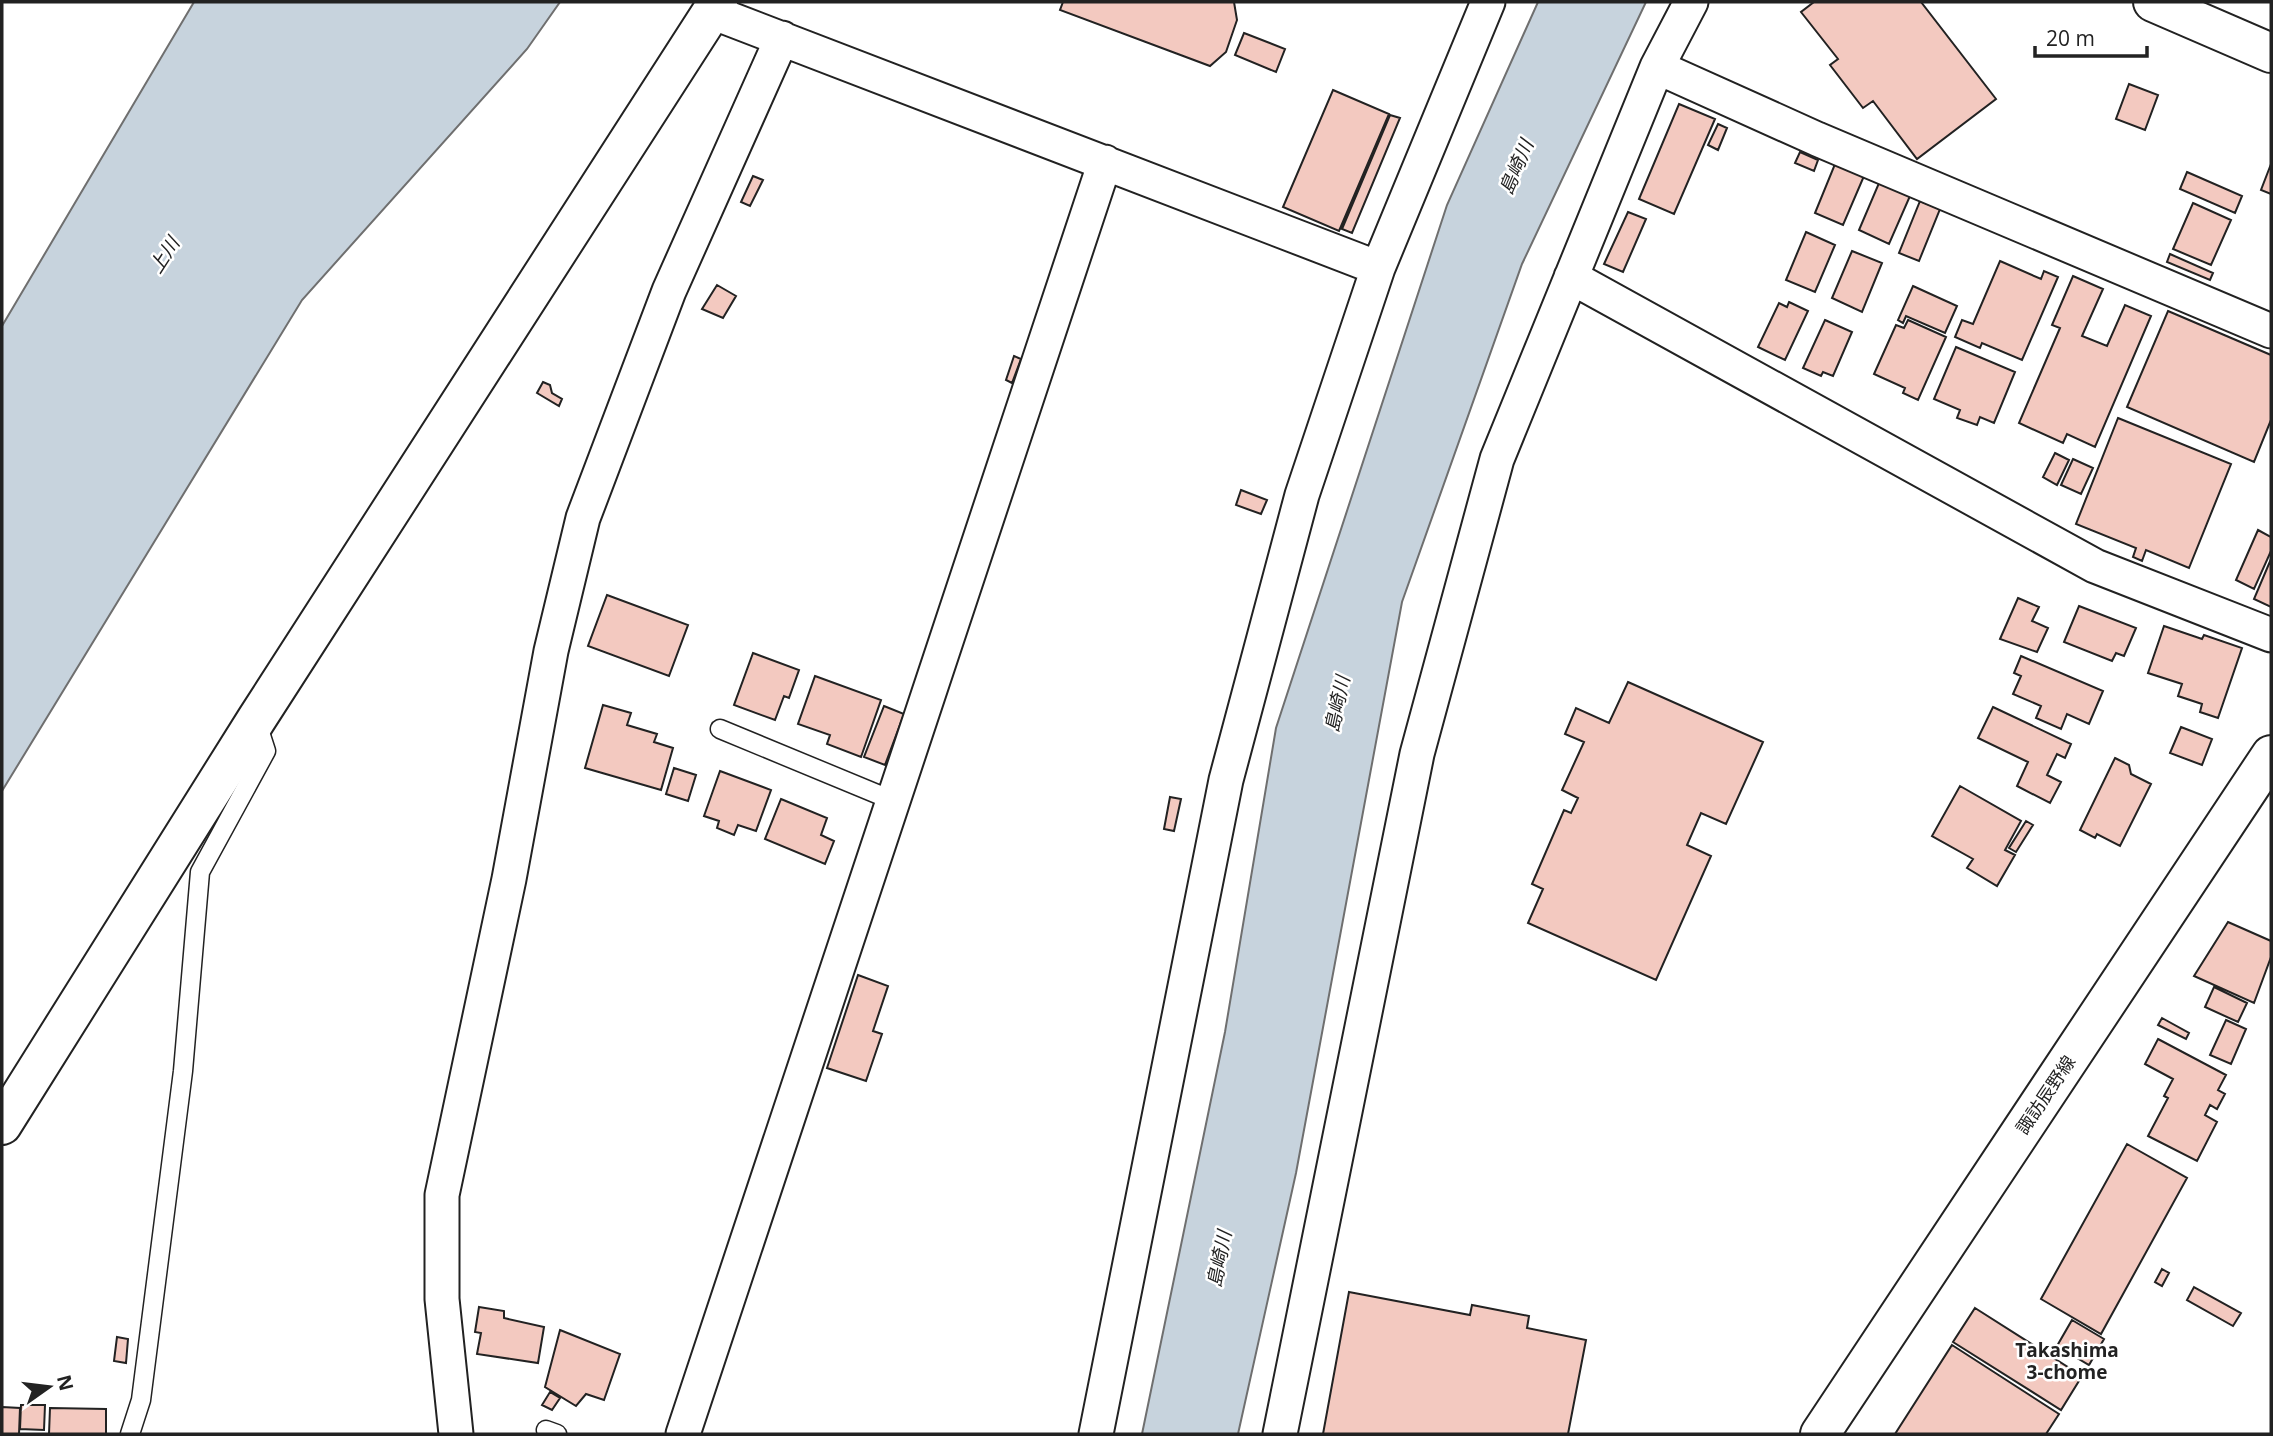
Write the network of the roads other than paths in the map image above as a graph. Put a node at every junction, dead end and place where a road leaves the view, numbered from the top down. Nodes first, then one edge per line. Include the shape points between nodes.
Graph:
1 (1489, 2) edge
2 (1691, 2) edge
3 (2153, 2) edge
4 (715, 7) edge
5 (782, 38) junction
6 (2271, 53) edge
7 (1657, 67) junction
8 (1105, 162) junction
9 (1378, 268) junction
10 (1571, 277) junction
11 (2271, 331) edge
12 (2271, 635) edge
13 (256, 720) junction
14 (720, 729) dead end
15 (2271, 755) edge
16 (894, 801) junction
17 (2, 1125) edge
18 (130, 1434) edge
19 (456, 1434) edge
20 (684, 1434) edge
21 (1096, 1434) edge
22 (1280, 1434) edge
23 (1820, 1434) edge

1 - 9 street
2 - 7 street
3 - 6 street
4 - 5 street
4 - 13 street
5 - 8 street
5 - 19 street via 669,291 583,517 551,651 442,1195 442,1299
7 - 10 street
7 - 11 street
8 - 9 street
8 - 16 street
9 - 21 street via 1302,495 1226,780
10 - 12 street via 2095,566
10 - 22 street via 1497,459 1417,754
13 - 17 street
13 - 18 lane via 266,751 200,872 183,1070 141,1400
14 - 16 lane
15 - 23 street, 諏訪辰野線
16 - 20 street

